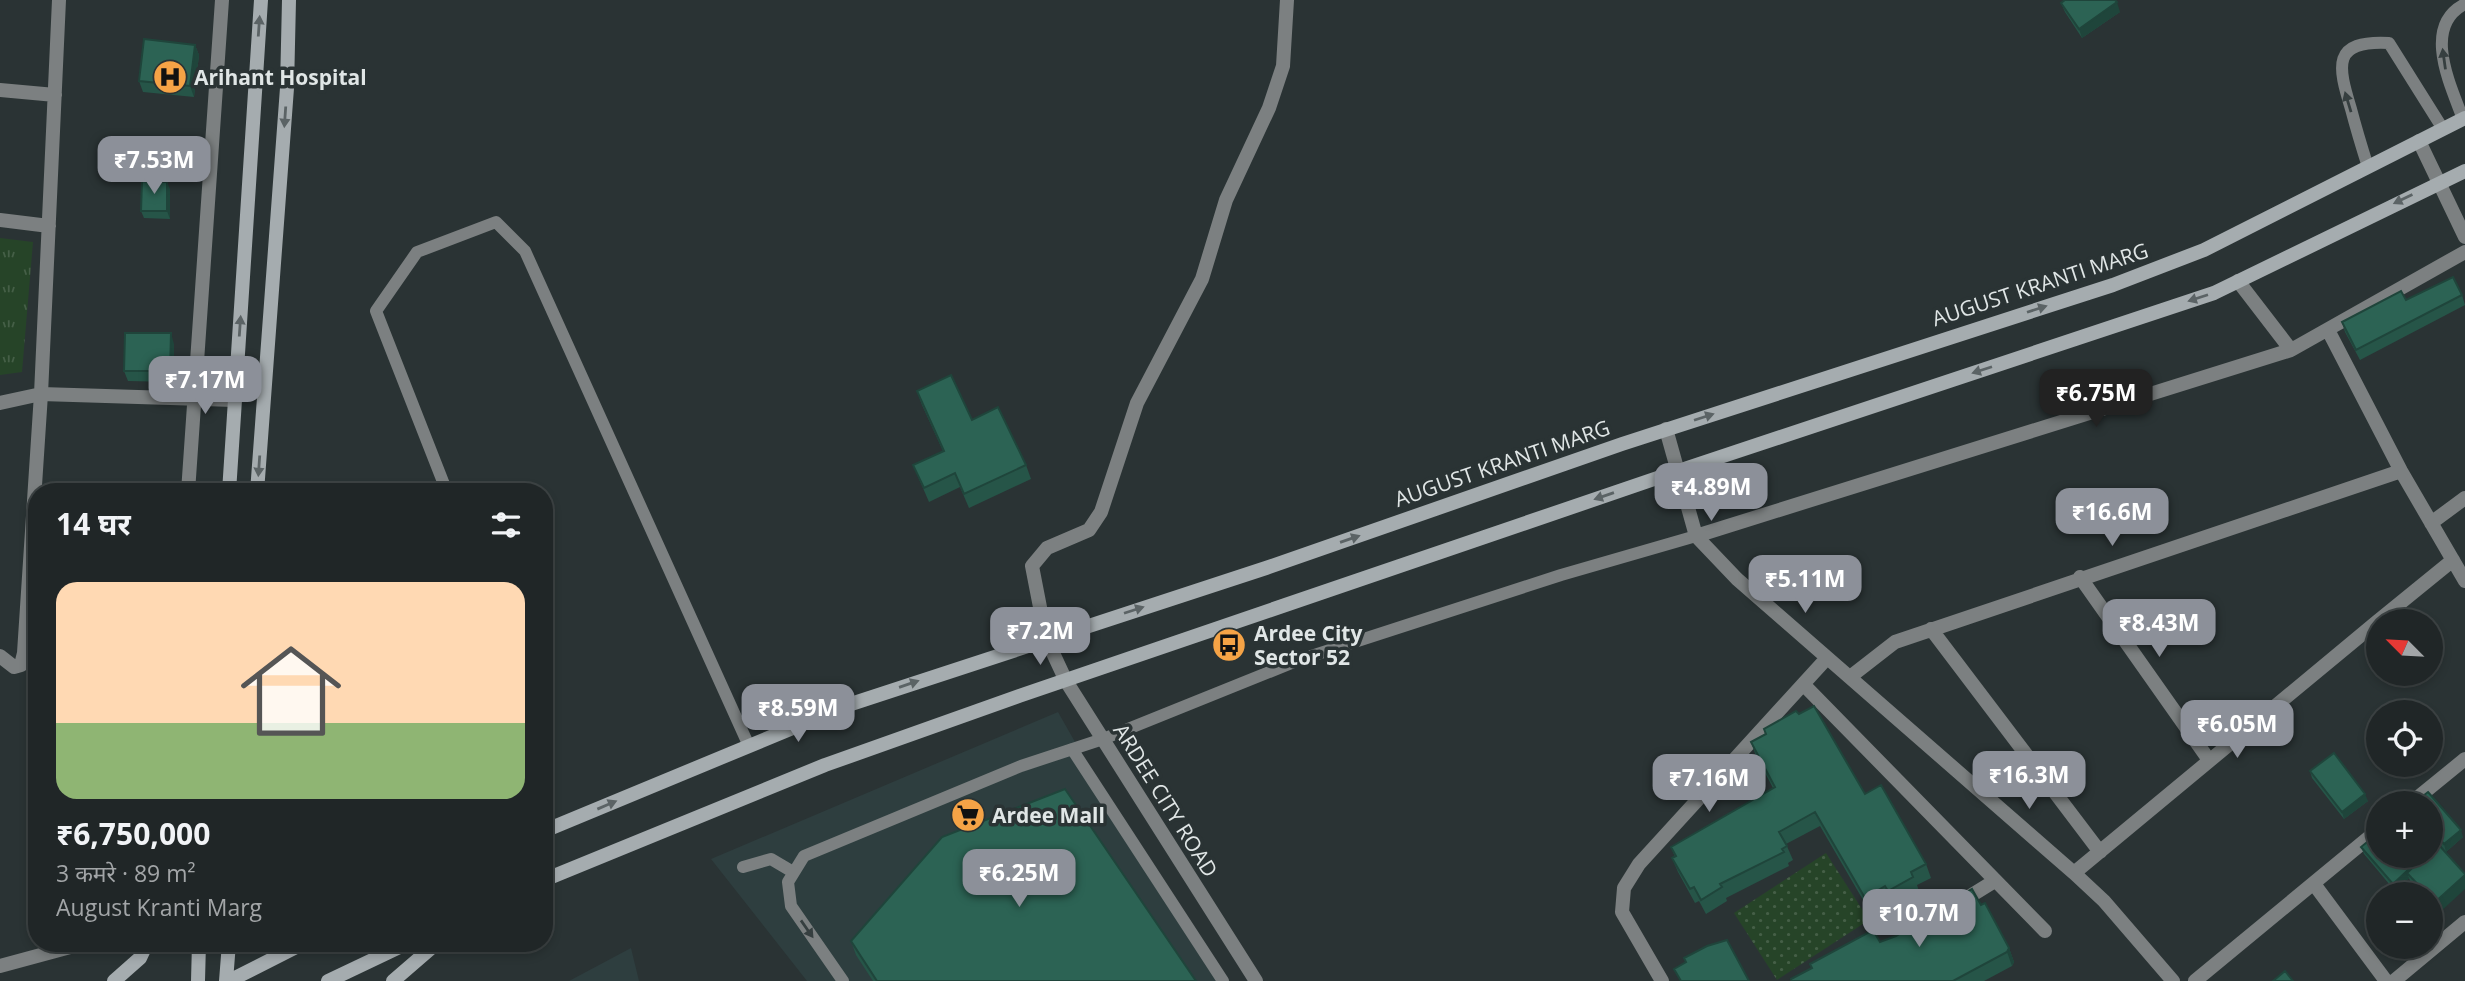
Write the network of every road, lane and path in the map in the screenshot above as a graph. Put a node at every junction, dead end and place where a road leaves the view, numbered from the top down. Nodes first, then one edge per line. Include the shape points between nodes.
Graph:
1 (59, 0) edge
2 (222, 0) edge
3 (261, 0) edge
4 (289, 0) edge
5 (1287, 0) edge
6 (2465, 4) edge
7 (0, 90) edge
8 (55, 95) junction
9 (2464, 119) edge
10 (2443, 129) junction
11 (2419, 141) junction
12 (2368, 167) junction
13 (2465, 171) edge
14 (2440, 182) junction
15 (0, 220) edge
16 (49, 226) junction
17 (2465, 237) edge
18 (2465, 252) edge
19 (2238, 281) junction
20 (2329, 331) junction
21 (2291, 349) junction
22 (41, 394) junction
23 (195, 398) junction
24 (235, 400) junction
25 (0, 403) edge
26 (1666, 429) junction
27 (2401, 471) junction
28 (1677, 472) junction
29 (35, 483) edge
30 (189, 483) edge
31 (230, 483) edge
32 (258, 483) edge
33 (443, 483) edge
34 (2465, 499) edge
35 (2431, 523) junction
36 (1696, 536) junction
37 (2453, 560) junction
38 (2080, 577) junction
39 (2465, 581) edge
40 (28, 592) edge
41 (2393, 609) edge
42 (1931, 629) junction
43 (2366, 631) edge
44 (1046, 638) junction
45 (0, 656) edge
46 (1827, 658) junction
47 (1850, 677) junction
48 (1066, 681) junction
49 (1804, 685) junction
50 (1103, 739) junction
51 (749, 746) junction
52 (1072, 749) junction
53 (2465, 759) edge
54 (2209, 760) junction
55 (2426, 791) edge
56 (553, 827) edge
57 (2366, 840) edge
58 (2100, 852) junction
59 (743, 867) dead end
60 (793, 872) junction
61 (2074, 873) junction
62 (553, 876) edge
63 (1993, 882) junction
64 (2314, 884) junction
65 (1950, 909) edge
66 (2465, 922) edge
67 (2045, 931) dead end
68 (52, 952) edge
69 (143, 952) edge
70 (199, 952) edge
71 (229, 952) edge
72 (286, 952) edge
73 (389, 952) edge
74 (427, 952) edge
75 (0, 966) edge
76 (114, 981) edge
77 (198, 981) edge
78 (227, 981) edge
79 (328, 981) edge
80 (393, 981) edge
81 (843, 981) edge
82 (1223, 981) edge
83 (1256, 981) edge
84 (1662, 981) edge
85 (2173, 981) edge
86 (2195, 981) edge
87 (2386, 981) edge
88 (2394, 981) edge

1 - 8 street
2 - 23 street
24 -> 3 main road
4 -> 32 main road via 287,88
5 - 44 street, ARDEE CITY ROAD via 1283,66 1269,108 1226,200 1202,279 1137,403 1101,512 1089,530 1047,548 1032,566
9 -> 6 lane via 2442,60 2443,31
7 - 8 street
8 - 16 street
9 - 10 main road, AUGUST KRANTI MARG
10 - 11 main road, AUGUST KRANTI MARG
12 -> 10 lane via 2339,70 2345,54 2365,42 2389,43
11 - 12 main road, AUGUST KRANTI MARG
11 - 14 street
26 -> 12 main road, AUGUST KRANTI MARG via 2113,285 2204,250
13 - 14 main road
14 - 17 street
14 -> 19 main road
15 - 16 street
16 - 22 street
18 - 20 street
19 - 21 street
19 -> 28 main road via 2214,293
20 - 21 street
20 - 27 street
21 - 36 street
22 - 23 street
22 - 25 street
22 - 29 street
23 - 24 street
23 - 30 street
24 - 31 main road
26 - 28 street
44 -> 26 main road, AUGUST KRANTI MARG via 1266,568
27 - 35 street
27 - 38 street
28 - 36 street
28 -> 48 main road
33 - 51 lane via 376,312 417,251 496,222 524,251
34 - 35 street
35 - 37 street
36 - 46 street via 1737,579
36 - 50 lane via 1299,660
37 - 39 street
37 - 41 street
38 - 42 street
38 - 54 street
40 - 45 street via 21,665 14,667
42 - 47 street via 1895,642
42 - 58 street
43 - 54 street
44 - 48 street, ARDEE CITY ROAD
51 -> 44 main road, AUGUST KRANTI MARG via 848,705
46 - 47 street
46 - 49 street
47 - 61 street
48 - 50 street, ARDEE CITY ROAD
48 - 62 main road via 825,765
49 - 63 street
49 - 84 street via 1639,864 1624,888 1622,912
50 - 52 lane
50 - 83 street, ARDEE CITY ROAD
56 -> 51 main road, AUGUST KRANTI MARG
52 - 60 lane via 804,856
52 - 82 lane
53 - 55 street
54 - 58 street
57 - 64 street
58 - 61 street
59 - 60 lane via 771,859
60 -> 81 lane via 788,882 791,906
61 - 85 street
63 - 65 street
63 - 67 street
64 - 86 street
64 - 87 street
66 - 88 street
68 - 75 street
69 - 76 main road
70 - 77 main road
71 - 78 main road
72 - 78 main road
73 - 79 main road
74 - 80 main road

